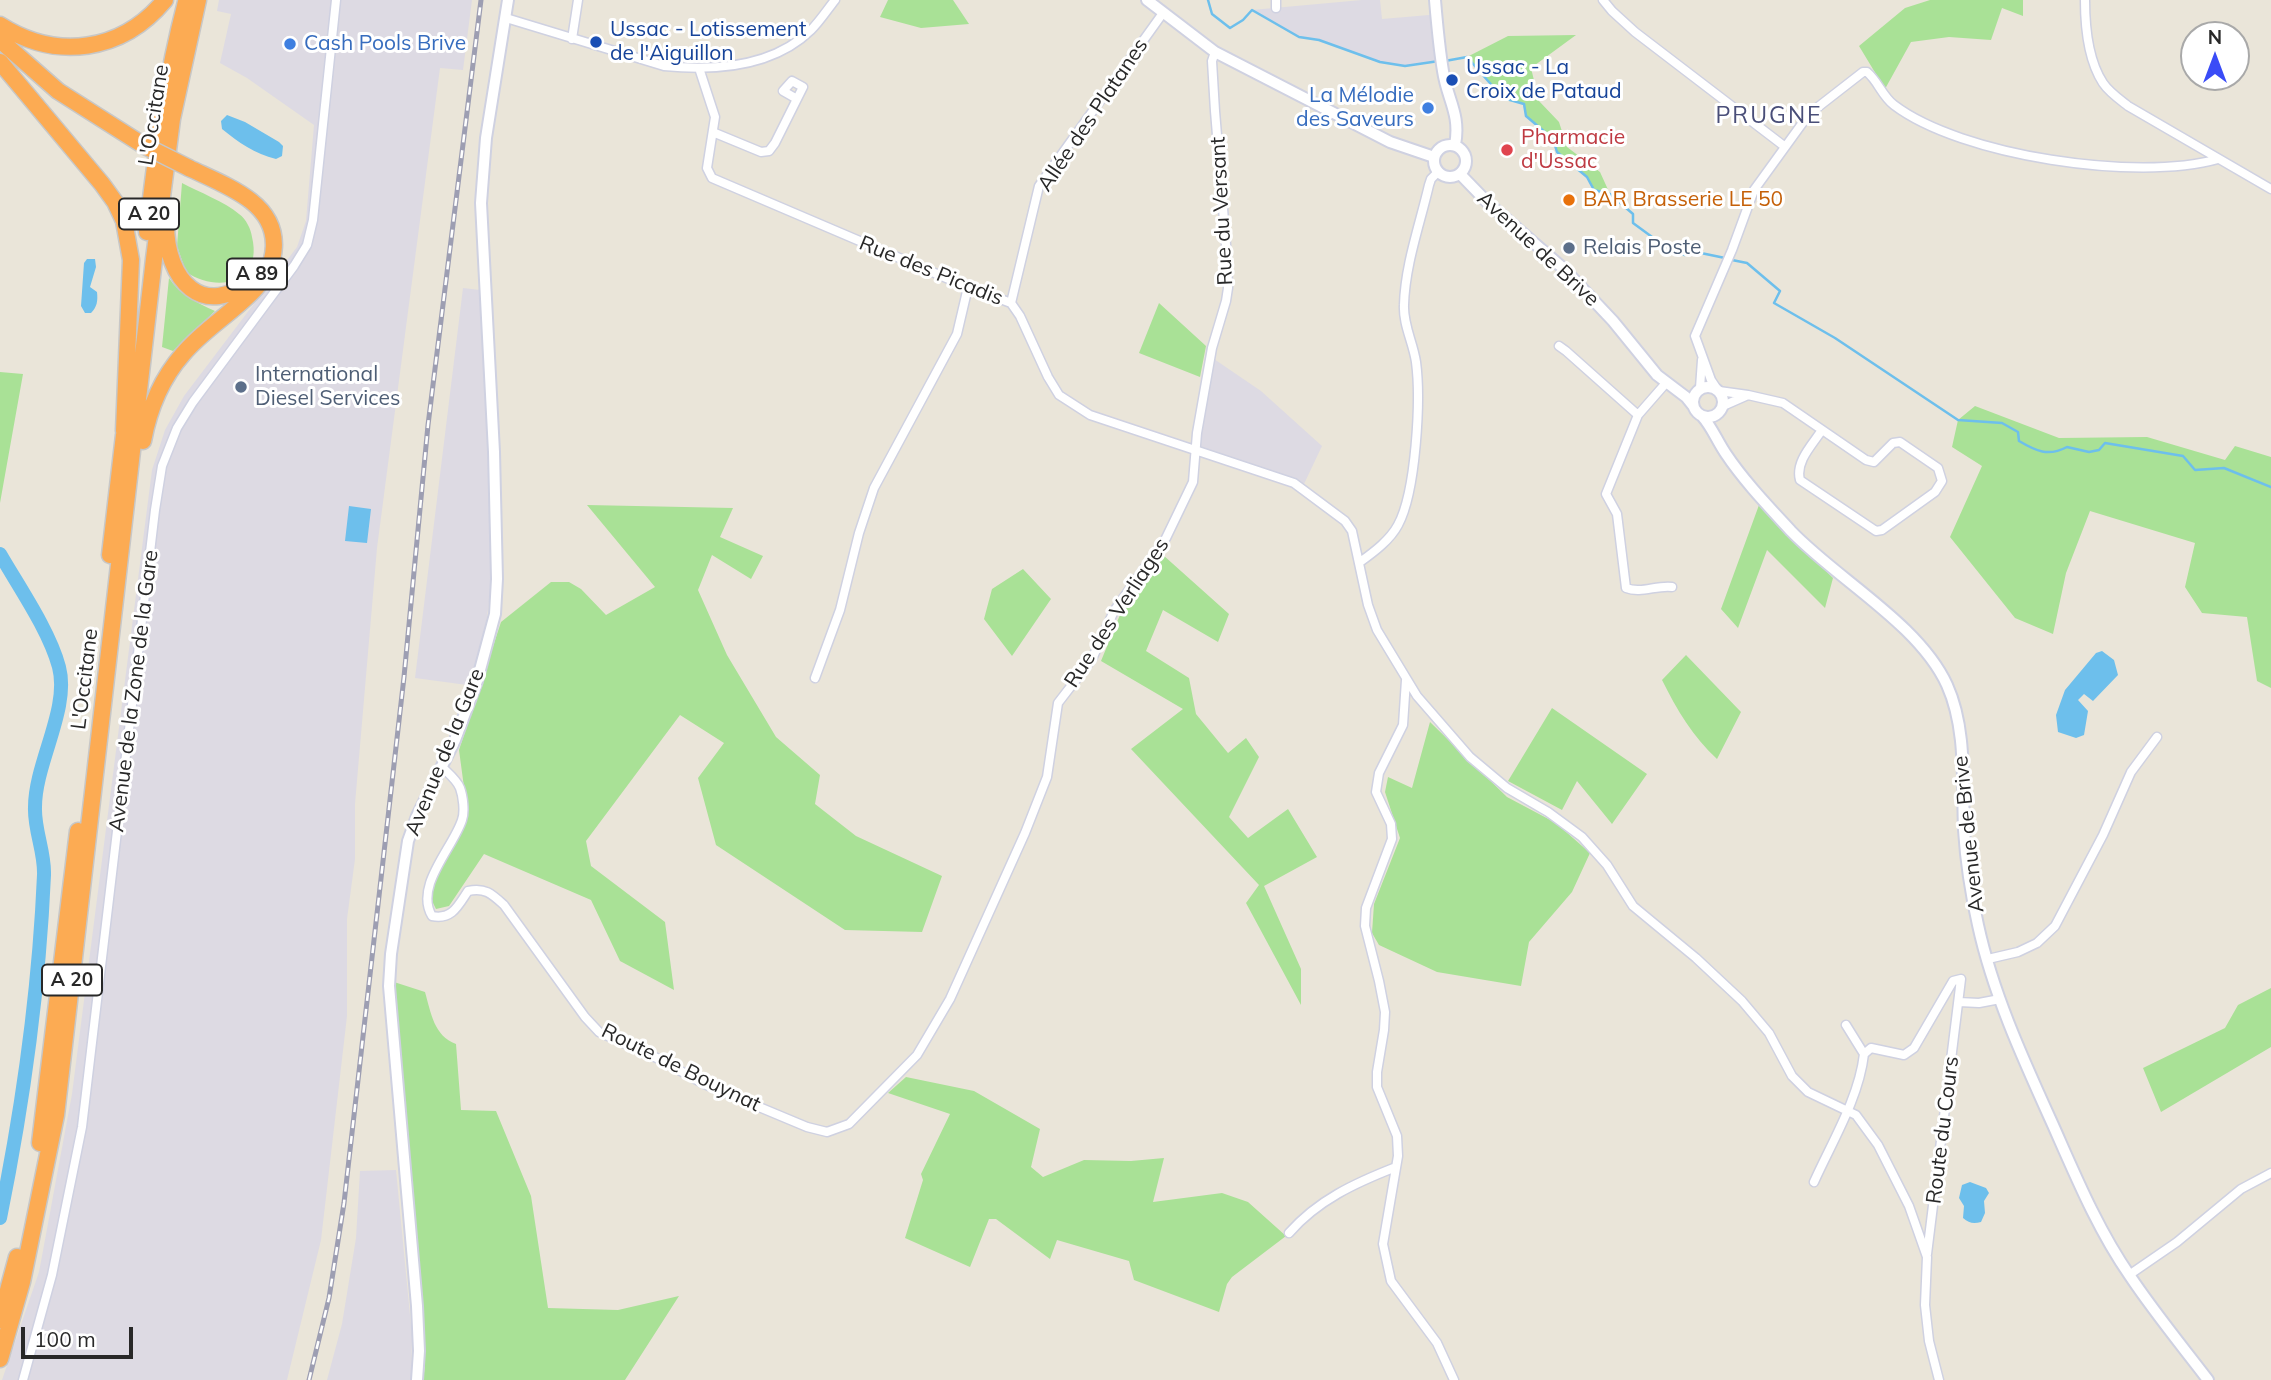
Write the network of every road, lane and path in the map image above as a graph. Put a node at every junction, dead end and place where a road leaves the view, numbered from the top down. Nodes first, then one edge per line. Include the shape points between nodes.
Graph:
1 (165, 0) edge
2 (186, 0) edge
3 (198, 0) edge
4 (336, 0) edge
5 (508, 0) edge
6 (579, 0) edge
7 (835, 0) edge
8 (1147, 0) edge
9 (1435, 0) edge
10 (1603, 0) edge
11 (2085, 0) edge
12 (1163, 13) junction
13 (506, 18) junction
14 (0, 25) edge
15 (572, 39) junction
16 (0, 40) edge
17 (0, 51) edge
18 (1214, 52) junction
19 (0, 62) edge
20 (699, 68) junction
21 (797, 99) dead end
22 (715, 132) junction
23 (1455, 145) junction
24 (1784, 146) junction
25 (143, 150) junction
26 (1434, 157) junction
27 (2218, 159) junction
28 (165, 172) junction
29 (188, 172) junction
30 (1438, 172) junction
31 (1460, 174) junction
32 (2271, 189) edge
33 (968, 287) junction
34 (1011, 303) junction
35 (1559, 346) dead end
36 (1702, 357) junction
37 (1669, 385) junction
38 (1699, 389) junction
39 (1718, 391) junction
40 (1748, 395) junction
41 (1721, 409) junction
42 (1698, 411) junction
43 (1638, 415) junction
44 (1822, 430) junction
45 (124, 431) junction
46 (1722, 448) junction
47 (1195, 451) junction
48 (126, 513) junction
49 (1360, 562) junction
50 (1672, 587) dead end
51 (815, 678) dead end
52 (1406, 679) junction
53 (2157, 737) dead end
54 (442, 768) junction
55 (1987, 959) junction
56 (963, 969) joint
57 (2000, 999) junction
58 (1959, 1002) junction
59 (1846, 1025) dead end
60 (1864, 1054) junction
61 (1847, 1110) junction
62 (1396, 1167) junction
63 (2271, 1173) edge
64 (1814, 1182) dead end
65 (1289, 1233) dead end
66 (1927, 1257) junction
67 (2129, 1275) junction
68 (0, 1320) edge
69 (0, 1359) edge
70 (23, 1380) edge
71 (416, 1380) edge
72 (1454, 1380) edge
73 (1939, 1380) edge
74 (2208, 1380) edge

1 - 14 highway via 132,29 86,46 37,43
2 - 45 highway, L'Occitane / A 20 via 159,123
3 - 28 highway, L'Occitane / A 20
4 - 70 street, Avenue de la Zone de la Gare via 307,245 193,402 173,435 162,466 82,1127 52,1275
5 - 13 street, Avenue de la Gare
6 - 15 street
7 - 20 street via 792,46 753,62
8 - 12 street
9 - 23 street via 1444,79 1457,115
10 - 24 street via 1635,32
11 - 27 street via 2085,25 2103,83 2128,106
12 - 18 street
12 - 34 street, Allée des Platanes via 1039,187
13 - 15 street
13 - 54 street, Avenue de la Gare via 481,203 494,452 495,614 477,681
15 - 20 street via 664,66
16 - 25 highway via 58,91
17 - 25 highway via 75,113
18 - 26 street via 1390,142
18 - 47 street, Rue du Versant via 1227,288
19 - 45 highway via 102,184 124,221 131,260
20 - 22 street via 715,117
21 - 22 street via 769,151 761,152
22 - 33 street, Rue des Picadis via 707,168 712,178
23 - 26 street via 1444,145
23 - 31 street via 1466,156
24 - 27 street via 1809,114 1867,72 1894,105 1932,127 2029,157 2129,167
24 - 36 street via 1754,190 1696,328
25 - 29 highway
26 - 30 street
27 - 32 street
28 - 29 highway, A 89 via 166,229 175,272 184,284 201,293 231,293 254,278 263,263 263,231 251,212
28 - 48 highway, L'Occitane / A 20
29 - 48 highway, A 89 via 259,208 272,232 274,251 260,284 185,352 166,377 152,407
30 - 31 street via 1449,177
30 - 49 street via 1429,185 1404,302 1417,370 1414,463 1399,523
31 - 37 street, Avenue de Brive via 1591,297
33 - 34 street, Rue des Picadis
33 - 51 street via 957,334 874,488 840,610
34 - 47 street, Rue des Picadis via 1059,395 1090,415
35 - 43 street
36 - 38 street
36 - 39 street
37 - 38 street
37 - 42 street, Avenue de Brive
37 - 43 street
38 - 39 street via 1708,386
38 - 42 street via 1693,398
39 - 40 street
39 - 41 street via 1723,398
40 - 41 street
40 - 44 street via 1783,402
41 - 42 street via 1712,417
41 - 46 street
42 - 46 street, Avenue de Brive
43 - 50 street via 1606,494 1618,514 1626,588
44 - 44 street via 1874,462 1900,442 1938,468 1942,481 1935,492 1876,531 1800,480 1800,463
45 - 68 highway, L'Occitane / A 20 via 43,1130
46 - 55 street, Avenue de Brive via 1792,532 1909,634 1947,684 1958,722 1967,859
47 - 49 street, Rue des Picadis via 1294,483 1345,521
47 - 56 street, Rue des Verliages via 1193,482 1166,538 1114,611 1092,659 1058,704 1047,777
48 - 69 highway, L'Occitane / A 20 via 56,1115 27,1260
49 - 52 street, Rue des Picadis via 1377,630
52 - 61 street, Rue des Picadis via 1470,757 1507,788 1582,837 1633,906 1742,1001 1769,1033 1792,1076 1808,1092
52 - 62 street via 1403,725 1379,773 1376,792 1391,824 1392,839 1366,908 1365,926 1385,1012 1377,1087 1397,1136
53 - 55 street via 2131,772 2104,835 2055,926 2037,943
54 - 56 street, Route de Bouynat via 459,785 463,819 427,895 432,916 442,918 454,912 468,891 489,891 599,1031 704,1084 807,1127 827,1132 849,1124 917,1055
54 - 71 street, Avenue de la Gare via 408,841 389,986 417,1306
55 - 57 street, Avenue de Brive
57 - 58 street
57 - 67 street, Avenue de Brive via 2085,1196
58 - 60 street, Route du Cours via 1959,978 1914,1048 1904,1055 1871,1048
58 - 66 street, Route du Cours
59 - 60 street
60 - 61 street
61 - 64 street
61 - 66 street, Route du Cours via 1878,1145 1909,1206
62 - 65 street via 1326,1200
62 - 72 street via 1383,1244 1387,1268 1398,1293 1437,1343
63 - 67 street via 2241,1189
66 - 73 street, Route du Cours via 1929,1341
67 - 74 street, Avenue de Brive

